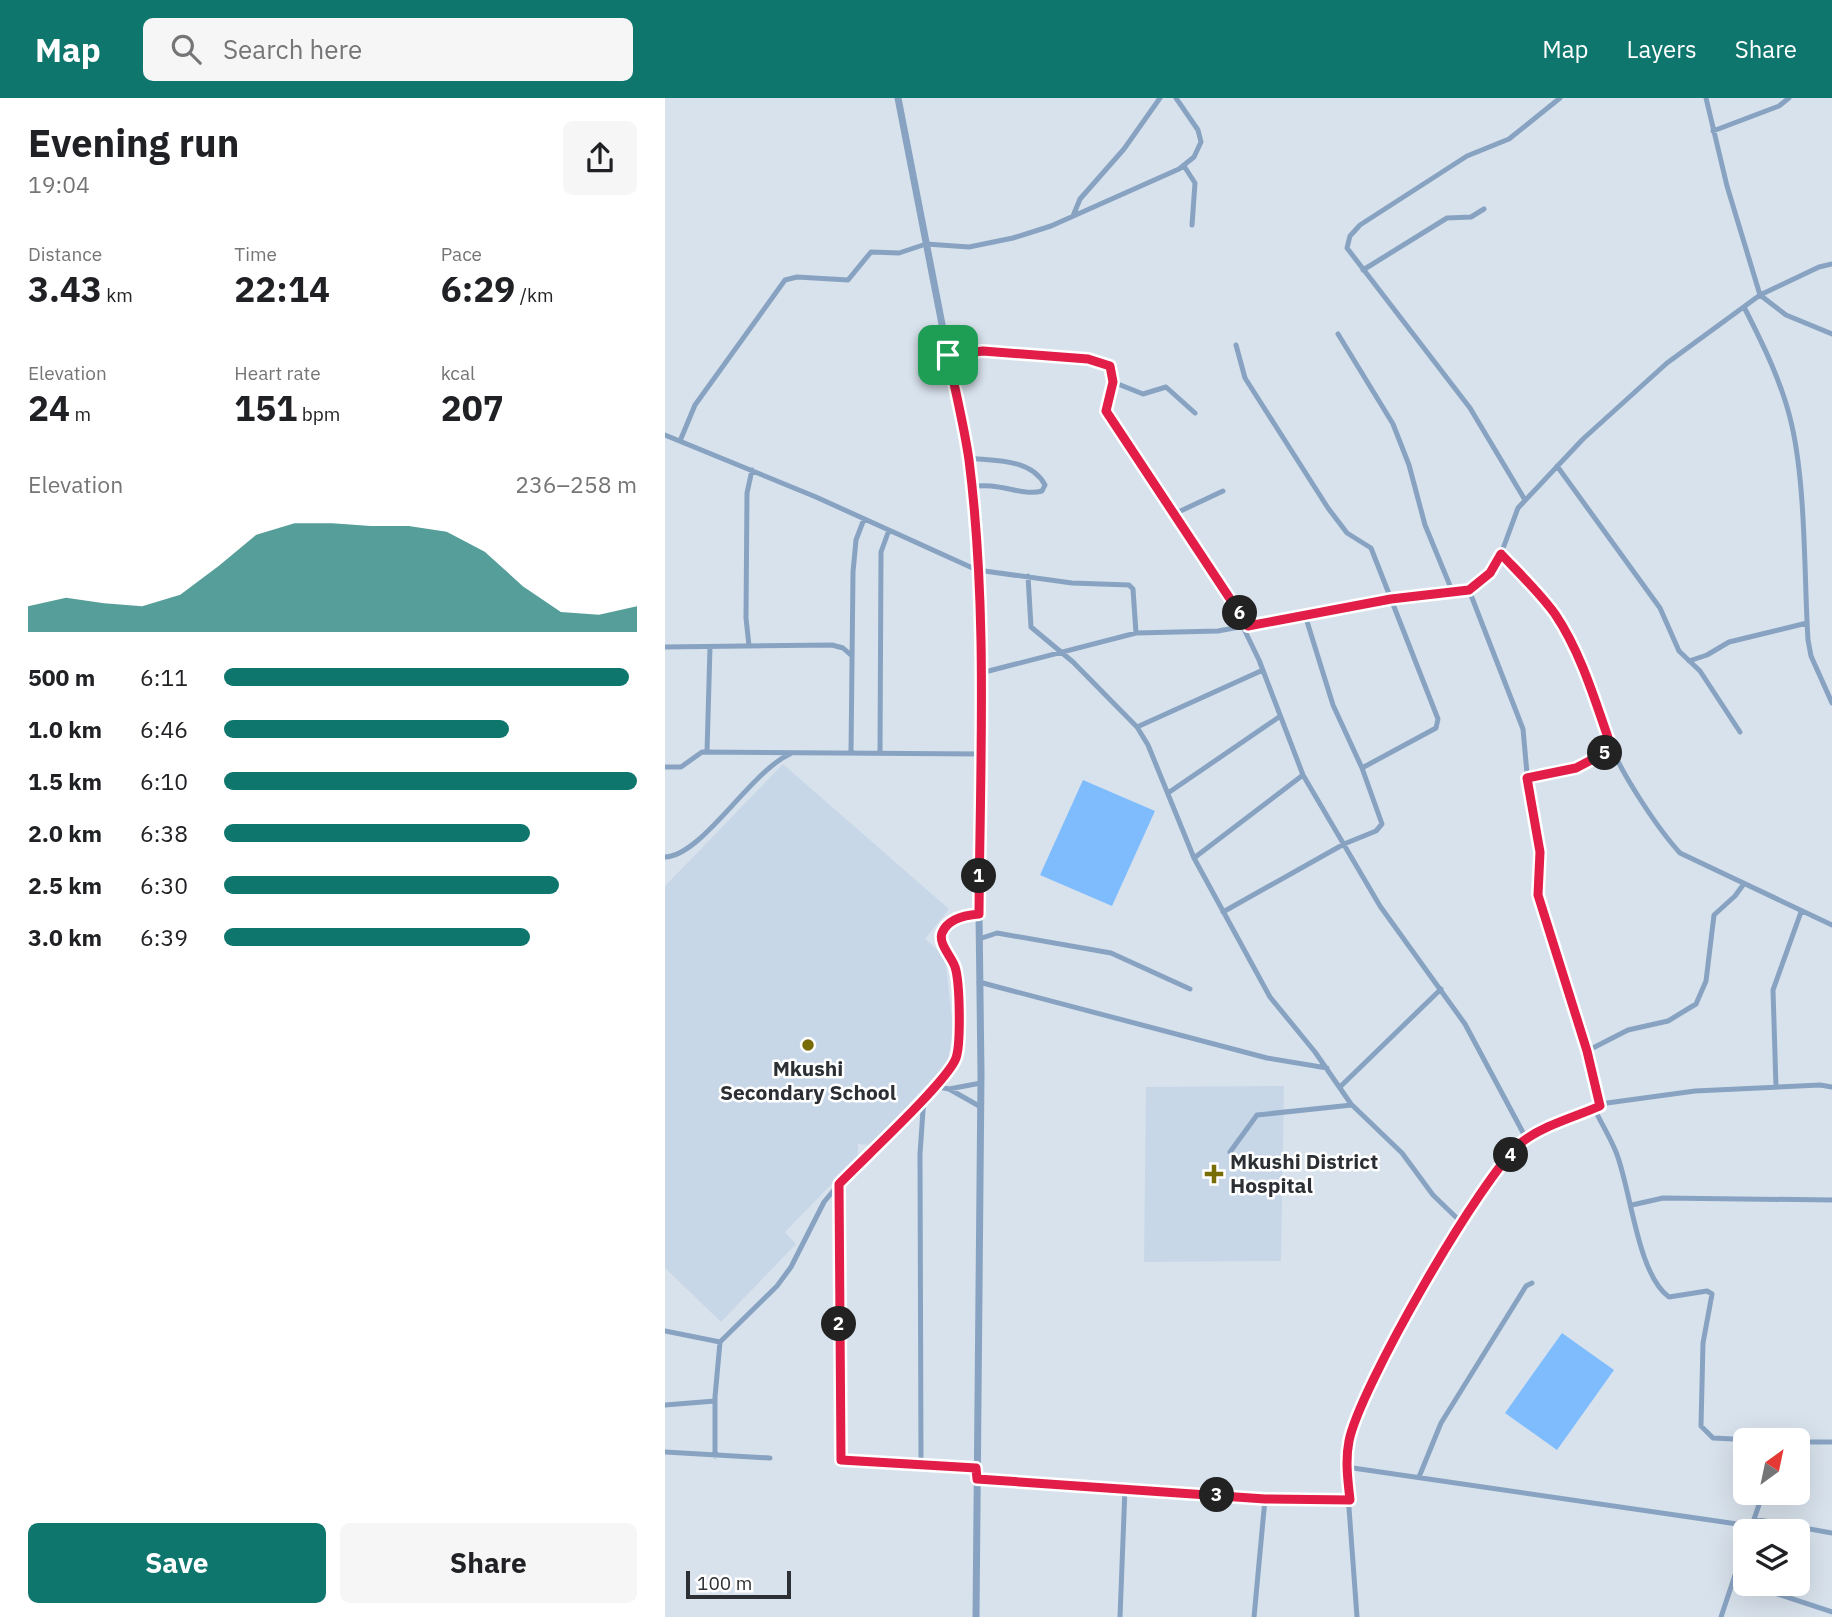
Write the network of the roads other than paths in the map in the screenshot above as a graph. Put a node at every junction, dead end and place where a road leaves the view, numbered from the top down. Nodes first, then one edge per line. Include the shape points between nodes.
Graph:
1 (898, 98) edge
2 (1160, 98) edge
3 (1176, 98) edge
4 (1560, 98) edge
5 (1706, 98) edge
6 (1789, 98) edge
7 (1713, 131) junction
8 (1184, 166) junction
9 (1484, 209) dead end
10 (1073, 216) junction
11 (1192, 225) dead end
12 (926, 244) junction
13 (1832, 264) edge
14 (1363, 270) junction
15 (1760, 295) junction
16 (1744, 307) junction
17 (1338, 334) dead end
18 (1832, 334) edge
19 (1236, 345) dead end
20 (948, 355) junction
21 (1113, 382) junction
22 (1195, 413) dead end
23 (665, 435) edge
24 (680, 441) junction
25 (968, 458) junction
26 (1557, 467) junction
27 (752, 470) junction
28 (971, 487) junction
29 (1223, 491) dead end
30 (1525, 500) junction
31 (1172, 514) junction
32 (864, 519) junction
33 (888, 530) junction
34 (1501, 554) junction
35 (977, 570) junction
36 (1028, 576) junction
37 (1469, 590) junction
38 (1453, 593) junction
39 (1391, 599) junction
40 (1305, 615) junction
41 (1807, 623) junction
42 (1246, 626) junction
43 (1136, 633) junction
44 (749, 646) junction
45 (665, 647) edge
46 (710, 647) junction
47 (1061, 653) junction
48 (852, 656) junction
49 (1689, 661) junction
50 (1263, 670) junction
51 (981, 673) junction
52 (1832, 703) edge
53 (1279, 717) junction
54 (1137, 727) junction
55 (1740, 732) dead end
56 (1612, 749) junction
57 (706, 752) junction
58 (851, 752) junction
59 (880, 752) junction
60 (792, 753) junction
61 (981, 754) junction
62 (665, 767) edge
63 (1362, 768) junction
64 (1303, 775) junction
65 (1527, 778) junction
66 (1168, 793) junction
67 (1344, 844) junction
68 (665, 857) edge
69 (1194, 858) junction
70 (1743, 884) junction
71 (1223, 912) junction
72 (1801, 912) junction
73 (979, 914) junction
74 (1832, 925) edge
75 (979, 939) junction
76 (979, 982) junction
77 (1189, 989) dead end
78 (1441, 989) junction
79 (1587, 1051) junction
80 (1327, 1068) junction
81 (981, 1083) junction
82 (934, 1086) junction
83 (1341, 1086) junction
84 (1776, 1087) junction
85 (1832, 1087) edge
86 (949, 1089) junction
87 (924, 1096) junction
88 (1352, 1105) junction
89 (981, 1107) junction
90 (1597, 1107) junction
91 (1527, 1140) junction
92 (1230, 1152) dead end
93 (839, 1184) junction
94 (1832, 1200) edge
95 (1632, 1205) junction
96 (1462, 1224) junction
97 (1532, 1283) dead end
98 (665, 1331) edge
99 (720, 1342) junction
100 (715, 1401) junction
101 (665, 1405) edge
102 (1733, 1439) edge
103 (1810, 1442) edge
104 (1832, 1442) edge
105 (665, 1452) edge
106 (715, 1456) junction
107 (770, 1458) dead end
108 (921, 1465) junction
109 (1346, 1467) junction
110 (976, 1468) junction
111 (1419, 1477) junction
112 (977, 1479) junction
113 (1125, 1488) junction
114 (1265, 1499) junction
115 (1350, 1500) junction
116 (1759, 1505) edge
117 (1754, 1519) edge
118 (1733, 1526) edge
119 (1810, 1529) edge
120 (1832, 1533) edge
121 (1733, 1579) edge
122 (1783, 1596) edge
123 (1831, 1613) edge
124 (976, 1617) edge
125 (1120, 1617) edge
126 (1254, 1617) edge
127 (1357, 1617) edge
128 (1721, 1617) edge

1 - 12 street
2 - 10 street via 1080,199
3 - 8 street via 1200,136 1199,148
4 - 14 street via 1509,139 1467,156 1360,225 1347,248
5 - 7 street
6 - 7 street
7 - 15 street
8 - 10 street
8 - 11 street via 1195,183
9 - 14 street via 1471,217 1447,218
10 - 12 street via 991,244
12 - 20 street
12 - 24 street via 899,253 871,252 848,280 785,280 695,405
13 - 15 street
14 - 30 street via 1470,408
15 - 16 street
15 - 18 street via 1786,314
16 - 26 street via 1667,363
16 - 41 street via 1764,347 1791,423
17 - 38 street via 1393,424 1425,526
19 - 39 street via 1245,378 1342,528 1371,548
20 - 21 street via 993,351 1088,359 1110,366
20 - 25 street
21 - 22 street via 1143,394 1166,387
21 - 31 street via 1106,411
23 - 24 street
24 - 27 street
25 - 28 street
25 - 28 street via 1025,466 1045,485 1035,493 995,484
26 - 30 street
26 - 49 street via 1660,608 1679,651
27 - 32 street
27 - 44 street via 747,493
28 - 35 street
29 - 31 street
30 - 34 street via 1512,519
31 - 42 street
32 - 33 street
32 - 48 street via 855,551
33 - 35 street
33 - 59 street via 881,552
34 - 37 street via 1490,573
34 - 56 street via 1563,627
35 - 36 street
35 - 51 street
36 - 43 street via 1129,585
36 - 47 street via 1031,627
37 - 38 street
37 - 65 street via 1518,714
38 - 39 street
39 - 40 street
39 - 63 street via 1439,724
40 - 42 street
40 - 63 street via 1333,705
41 - 49 street via 1729,642
41 - 52 street via 1811,656
42 - 43 street
42 - 50 street
43 - 47 street
44 - 46 street
44 - 48 street via 832,645
45 - 46 street
46 - 57 street
47 - 51 street
47 - 54 street
48 - 58 street
49 - 55 street
50 - 53 street
50 - 54 street
51 - 61 street
53 - 64 street
53 - 66 street
54 - 66 street
56 - 65 street via 1576,768
56 - 70 street via 1680,853
57 - 60 street
57 - 62 street via 676,769
58 - 59 street
58 - 60 street
59 - 61 street
60 - 68 street via 765,771 689,848
61 - 73 street
63 - 67 street via 1382,824
64 - 67 street
64 - 69 street
65 - 79 street via 1540,852 1538,895
66 - 69 street
67 - 71 street
67 - 78 street via 1380,906
69 - 71 street
70 - 72 street
70 - 79 street via 1714,915 1706,981 1696,1004 1668,1021 1628,1030
71 - 80 street via 1270,997
72 - 74 street
72 - 84 street via 1773,990
73 - 75 street
73 - 82 street via 956,919 942,932 958,981 956,1057
75 - 76 street
75 - 77 street via 997,933 1111,953
76 - 80 street via 1267,1059
76 - 81 street
78 - 83 street
78 - 91 street via 1465,1024
79 - 90 street
80 - 83 street
81 - 86 street
81 - 89 street
82 - 86 street
82 - 87 street
83 - 88 street
84 - 85 street
84 - 90 street via 1695,1091
86 - 89 street
87 - 93 street
87 - 108 street via 920,1154
88 - 92 street via 1257,1115
88 - 96 street via 1402,1153
89 - 110 street
90 - 91 street
90 - 95 street
91 - 96 street via 1504,1163
93 - 99 street via 777,1286
93 - 108 street via 841,1460
94 - 95 street via 1675,1198
95 - 102 street via 1649,1266 1663,1292 1669,1297 1712,1294 1703,1343 1701,1426 1713,1438
96 - 109 street via 1366,1395 1348,1442
97 - 111 street via 1441,1423
98 - 99 street
99 - 100 street
100 - 101 street
100 - 106 street
103 - 104 street
105 - 106 street
106 - 107 street
108 - 110 street
109 - 111 street
109 - 115 street
110 - 112 street
111 - 118 street
112 - 113 street
112 - 124 street
113 - 114 street
113 - 125 street
114 - 115 street
114 - 126 street
115 - 127 street
116 - 117 street
119 - 120 street
121 - 128 street
122 - 123 street

